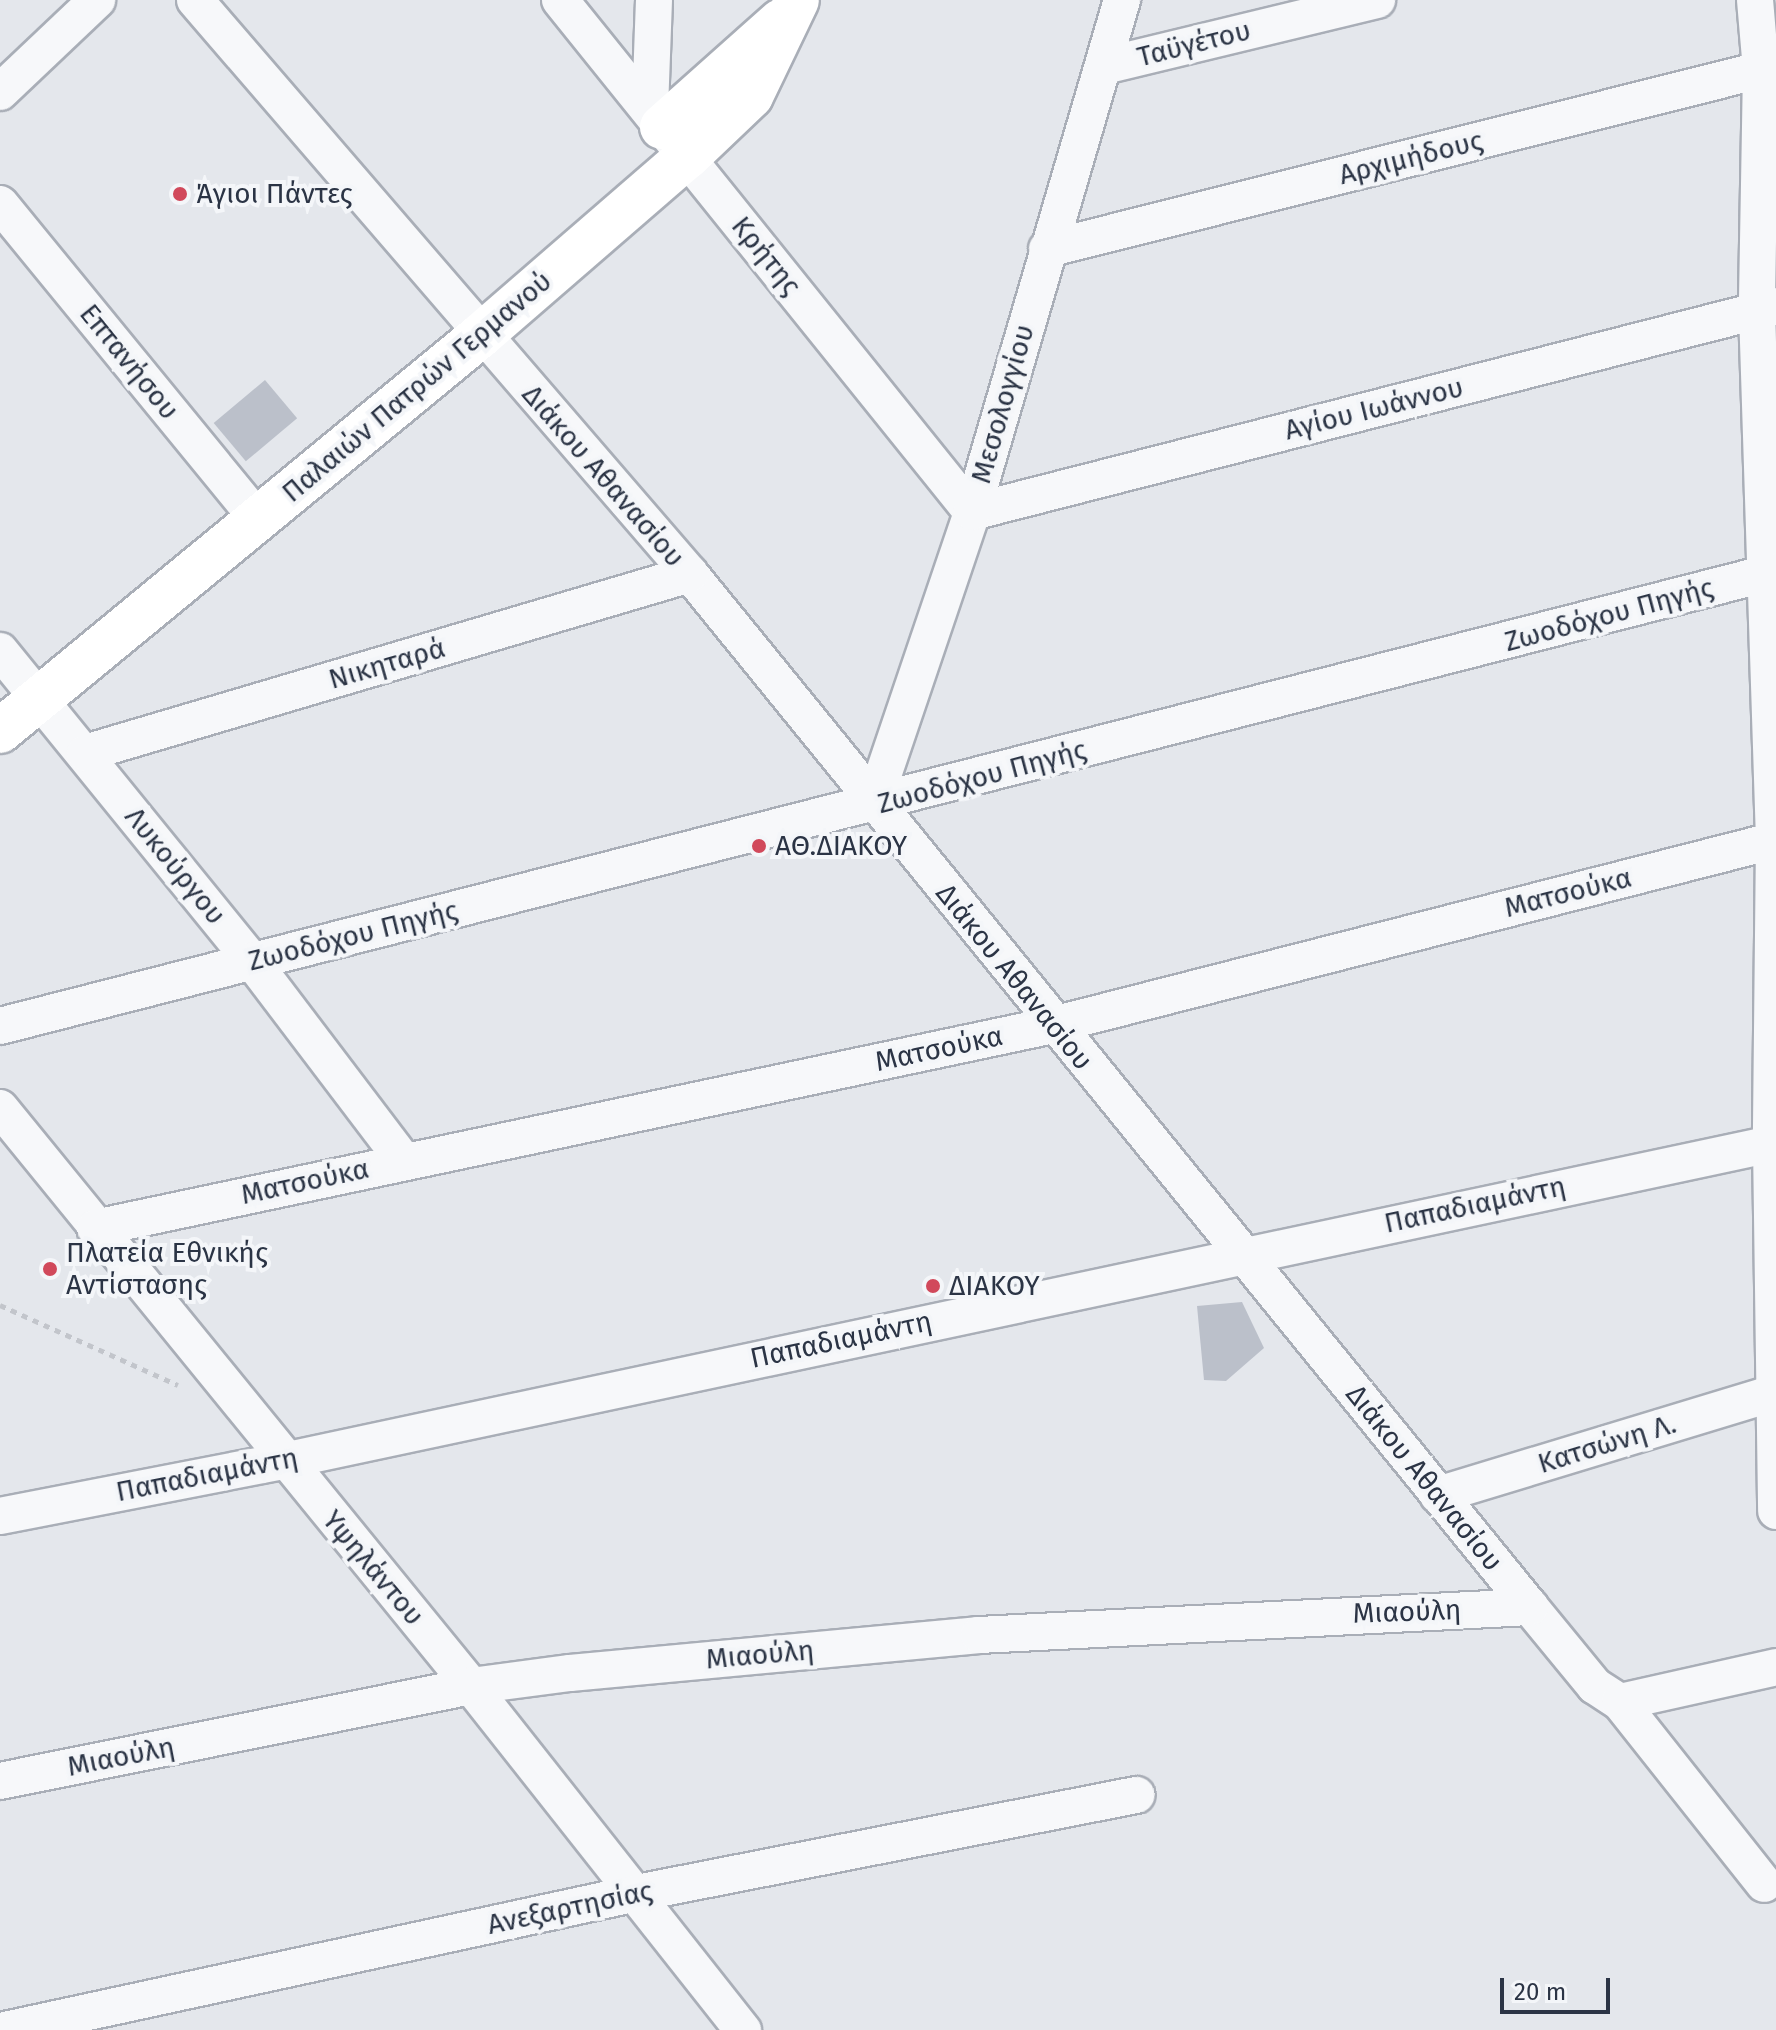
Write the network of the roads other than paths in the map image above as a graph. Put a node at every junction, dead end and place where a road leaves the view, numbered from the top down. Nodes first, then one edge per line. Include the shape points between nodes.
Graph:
1 (97, 0) edge
2 (195, 0) edge
3 (560, 0) edge
4 (654, 0) edge
5 (1122, 0) edge
6 (1377, 0) edge
7 (1755, 0) edge
8 (796, 4) edge
9 (1104, 66) junction
10 (1768, 68) edge
11 (0, 92) edge
12 (666, 131) junction
13 (0, 204) edge
14 (1047, 249) junction
15 (1767, 308) edge
16 (480, 336) junction
17 (972, 512) junction
18 (259, 520) junction
19 (1772, 572) edge
20 (690, 574) junction
21 (0, 651) edge
22 (40, 697) junction
23 (0, 731) edge
24 (85, 753) junction
25 (873, 805) junction
26 (1775, 840) edge
27 (252, 961) junction
28 (1053, 1025) junction
29 (0, 1026) edge
30 (0, 1108) edge
31 (1774, 1143) edge
32 (404, 1161) junction
33 (95, 1228) junction
34 (1240, 1254) junction
35 (1775, 1392) edge
36 (283, 1461) junction
37 (1438, 1495) junction
38 (1776, 1511) edge
39 (0, 1516) edge
40 (1530, 1607) junction
41 (1776, 1667) edge
42 (471, 1686) junction
43 (1620, 1702) junction
44 (0, 1781) edge
45 (1136, 1795) dead end
46 (1764, 1884) dead end
47 (637, 1893) junction
48 (7, 2026) edge
49 (743, 2030) edge

1 - 11 street
2 - 16 street, Διάκου Αθανασίου
3 - 12 street, Κρήτης
4 - 12 street
5 - 9 street, Μεσολογγίου
6 - 9 street, Ταϋγέτου
7 - 10 street
8 - 12 street, Παλαιών Πατρών Γερμανού via 751,96
9 - 14 street, Μεσολογγίου
10 - 14 street, Αρχιμήδους
10 - 15 street
12 - 16 street, Παλαιών Πατρών Γερμανού
12 - 17 street, Κρήτης
13 - 18 street, Επτανήσου
14 - 17 street, Μεσολογγίου
15 - 17 street, Αγίου Ιωάννου
15 - 19 street
16 - 18 street, Παλαιών Πατρών Γερμανού
16 - 20 street, Διάκου Αθανασίου
17 - 25 street, Μεσολογγίου
18 - 22 street, Παλαιών Πατρών Γερμανού
19 - 25 street, Ζωοδόχου Πηγής
19 - 26 street
20 - 24 street, Νικηταρά
20 - 25 street, Διάκου Αθανασίου
21 - 22 street, Λυκούργου
22 - 23 street, Παλαιών Πατρών Γερμανού
22 - 24 street, Λυκούργου
24 - 27 street, Λυκούργου
25 - 27 street, Ζωοδόχου Πηγής
25 - 28 street, Διάκου Αθανασίου
26 - 28 street, Ματσούκα
26 - 31 street
27 - 29 street, Ζωοδόχου Πηγής
27 - 32 street, Λυκούργου
28 - 32 street, Ματσούκα
28 - 34 street, Διάκου Αθανασίου
30 - 33 street, Υψηλάντου
31 - 34 street, Παπαδιαμάντη
31 - 35 street
32 - 33 street, Ματσούκα
33 - 36 street, Υψηλάντου
34 - 36 street, Παπαδιαμάντη
34 - 37 street, Διάκου Αθανασίου
35 - 37 street, Κατσώνη Λ.
35 - 38 street
36 - 39 street, Παπαδιαμάντη
36 - 42 street, Υψηλάντου
37 - 40 street, Διάκου Αθανασίου
40 - 42 street, Μιαούλη via 979,1635
40 - 43 street, Διάκου Αθανασίου via 1595,1686
41 - 43 street
42 - 44 street, Μιαούλη
42 - 47 street, Υψηλάντου
43 - 46 street, Διάκου Αθανασίου
45 - 47 street, Ανεξαρτησίας
47 - 48 street, Ανεξαρτησίας
47 - 49 street, Υψηλάντου

